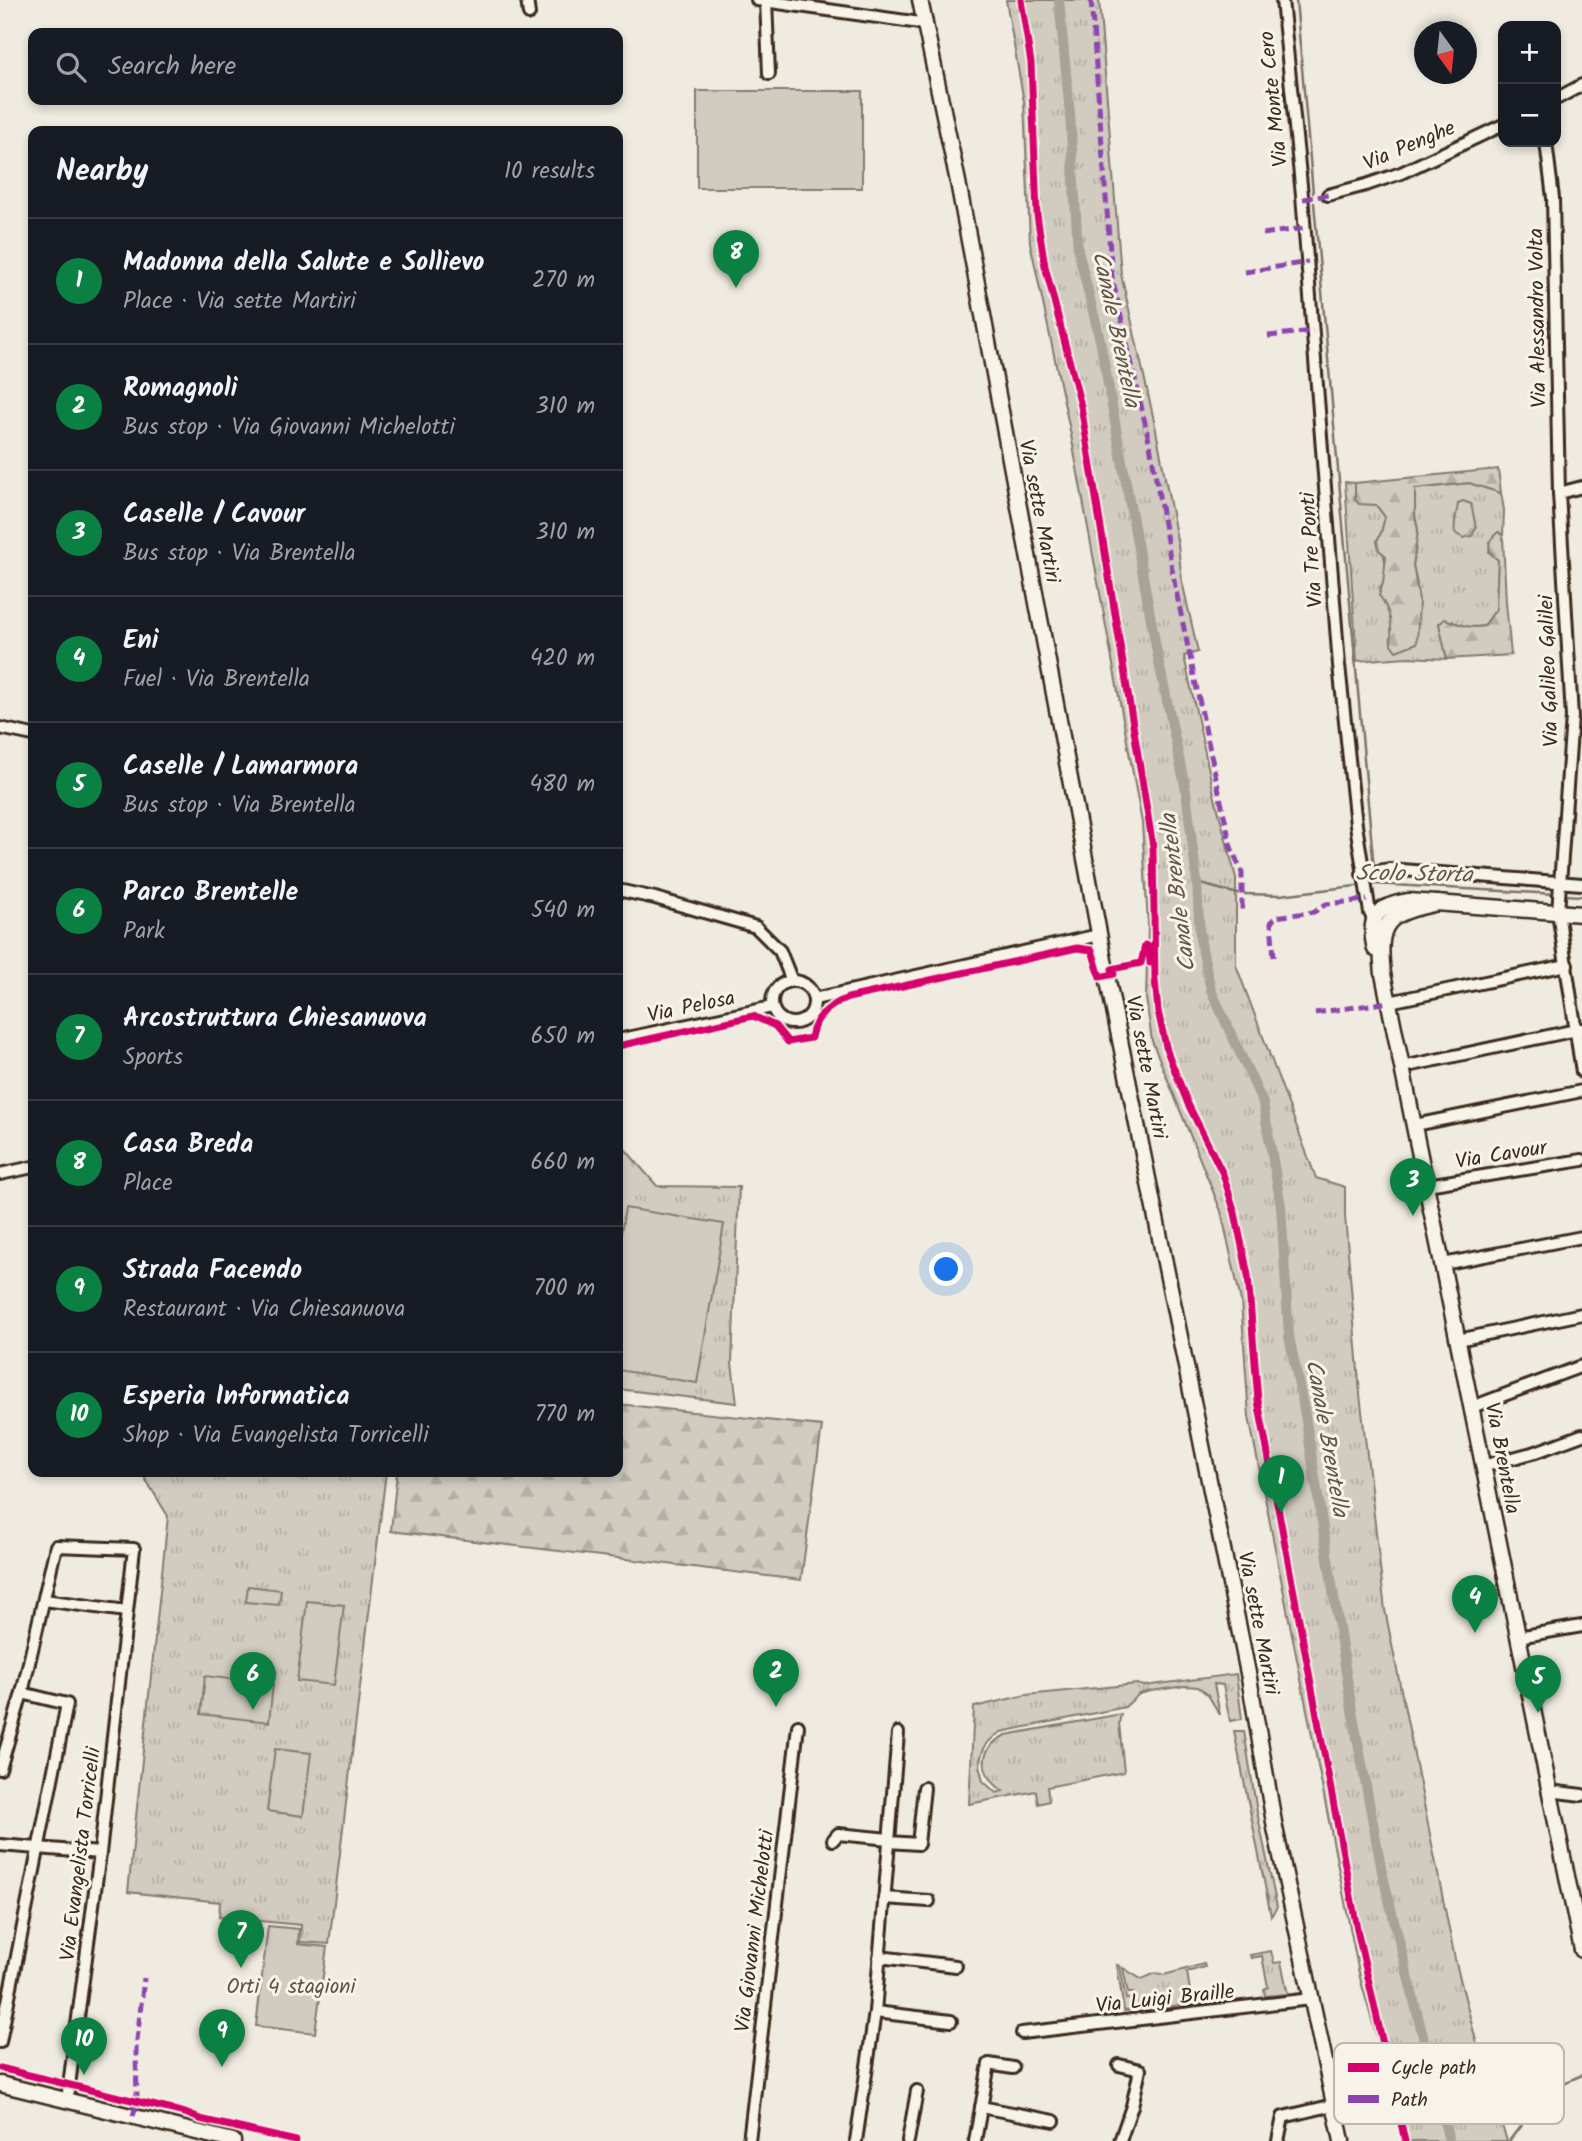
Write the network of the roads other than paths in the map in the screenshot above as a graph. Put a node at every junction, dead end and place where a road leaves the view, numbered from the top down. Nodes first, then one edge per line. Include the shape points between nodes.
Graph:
1 (527, 0) edge
2 (763, 0) edge
3 (920, 0) edge
4 (1282, 0) edge
5 (529, 14) dead end
6 (926, 21) junction
7 (769, 74) dead end
8 (1582, 85) edge
9 (1561, 96) edge
10 (1498, 127) edge
11 (1547, 147) edge
12 (1302, 195) joint
13 (1328, 195) dead end
14 (1582, 487) edge
15 (1559, 493) junction
16 (0, 728) edge
17 (28, 734) edge
18 (1560, 883) junction
19 (1365, 884) junction
20 (1582, 884) edge
21 (623, 891) edge
22 (1409, 901) junction
23 (1438, 903) junction
24 (1558, 909) junction
25 (1582, 914) edge
26 (1395, 918) junction
27 (1374, 919) junction
28 (1099, 935) junction
29 (1381, 936) junction
30 (1567, 965) junction
31 (1383, 974) junction
32 (792, 981) junction
33 (814, 999) junction
34 (1389, 1002) junction
35 (772, 1007) junction
36 (1579, 1030) edge
37 (623, 1039) edge
38 (1403, 1067) junction
39 (1582, 1072) edge
40 (1582, 1091) edge
41 (1415, 1125) junction
42 (1582, 1160) edge
43 (28, 1168) edge
44 (0, 1174) edge
45 (1427, 1185) junction
46 (1582, 1237) edge
47 (1443, 1264) junction
48 (1582, 1314) edge
49 (1458, 1340) junction
50 (1582, 1366) edge
51 (1472, 1407) junction
52 (1582, 1435) edge
53 (1483, 1466) junction
54 (44, 1600) junction
55 (126, 1611) junction
56 (1582, 1626) edge
57 (1518, 1637) junction
58 (22, 1693) junction
59 (798, 1726) dead end
60 (898, 1733) dead end
61 (0, 1769) edge
62 (924, 1788) dead end
63 (1549, 1791) junction
64 (1582, 1795) edge
65 (833, 1840) dead end
66 (889, 1841) junction
67 (0, 1845) edge
68 (38, 1847) junction
69 (100, 1853) junction
70 (884, 1898) junction
71 (929, 1901) dead end
72 (1578, 1903) edge
73 (1582, 1950) edge
74 (879, 1957) junction
75 (956, 1966) dead end
76 (1311, 1999) junction
77 (875, 2012) junction
78 (951, 2021) dead end
79 (1022, 2033) dead end
80 (0, 2042) edge
81 (1119, 2065) dead end
82 (1013, 2068) dead end
83 (0, 2084) edge
84 (917, 2091) dead end
85 (67, 2100) junction
86 (1334, 2105) joint
87 (981, 2107) junction
88 (1054, 2121) dead end
89 (190, 2136) edge
90 (233, 2141) edge
91 (749, 2141) edge
92 (856, 2141) edge
93 (908, 2141) edge
94 (975, 2141) edge
95 (1120, 2141) edge
96 (1278, 2141) edge

1 - 5 street
2 - 6 street
2 - 7 street
3 - 6 main road, Via sette Martiri
4 - 12 street, Via Monte Cero
6 - 28 main road, Via sette Martiri
8 - 9 street
10 - 13 street, Via Penghe via 1401,173
11 - 15 street, Via Alessandro Volta via 1553,198
12 - 19 street, Via Tre Ponti via 1339,666
14 - 15 street
15 - 18 street, Via Galileo Galilei via 1572,716
16 - 17 street
18 - 19 street via 1389,869
18 - 20 street
18 - 24 street, Via Galileo Galilei
19 - 22 street
19 - 27 street
21 - 32 street via 756,927 780,951
22 - 23 main road
22 - 27 main road via 1392,903
23 - 24 main road
23 - 26 main road
24 - 25 main road
24 - 30 street, Via Galileo Galilei
26 - 27 street
26 - 29 main road via 1384,926
27 - 29 street
27 - 31 main road via 1371,928
28 - 33 street
28 - 76 main road, Via sette Martiri
29 - 31 main road
30 - 34 street
30 - 36 street, Via Galileo Galilei
31 - 34 main road, Via Brentella
32 - 33 street via 805,984
32 - 35 street via 776,990
33 - 35 street via 812,1012 798,1023 784,1021
34 - 38 main road, Via Brentella
35 - 37 street, Via Pelosa
36 - 38 street
36 - 39 street, Via Galileo Galilei
38 - 41 main road, Via Brentella
40 - 41 street
41 - 45 main road, Via Brentella
42 - 45 street, Via Cavour
43 - 44 street
45 - 47 main road, Via Brentella
46 - 47 street
47 - 49 main road, Via Brentella
48 - 49 street
49 - 51 main road, Via Brentella
50 - 51 street
51 - 53 main road, Via Brentella
52 - 53 street
53 - 57 main road, Via Brentella
54 - 55 street
54 - 55 street, Via Evangelista Torricelli via 57,1546 134,1549
54 - 58 street
55 - 69 street, Via Evangelista Torricelli
56 - 57 street
57 - 63 main road, Via Brentella
58 - 61 street
58 - 68 street via 67,1704
59 - 91 street, Via Giovanni Michelotti
60 - 66 street
62 - 66 street via 918,1844
63 - 64 street
63 - 72 main road, Via Brentella
65 - 66 street via 838,1834
66 - 70 street
67 - 68 street
68 - 69 street
68 - 80 street
69 - 85 street, Via Evangelista Torricelli
70 - 71 street
70 - 74 street
72 - 73 main road, Via Brentella
74 - 75 street
74 - 77 street
76 - 79 street, Via Luigi Braille
76 - 86 main road, Via sette Martiri
77 - 78 street
77 - 92 street
81 - 95 street via 1140,2070
82 - 87 street via 989,2064
83 - 85 main road
84 - 93 street
85 - 89 main road
86 - 96 street via 1283,2117
87 - 88 street
87 - 94 street
89 - 90 main road

